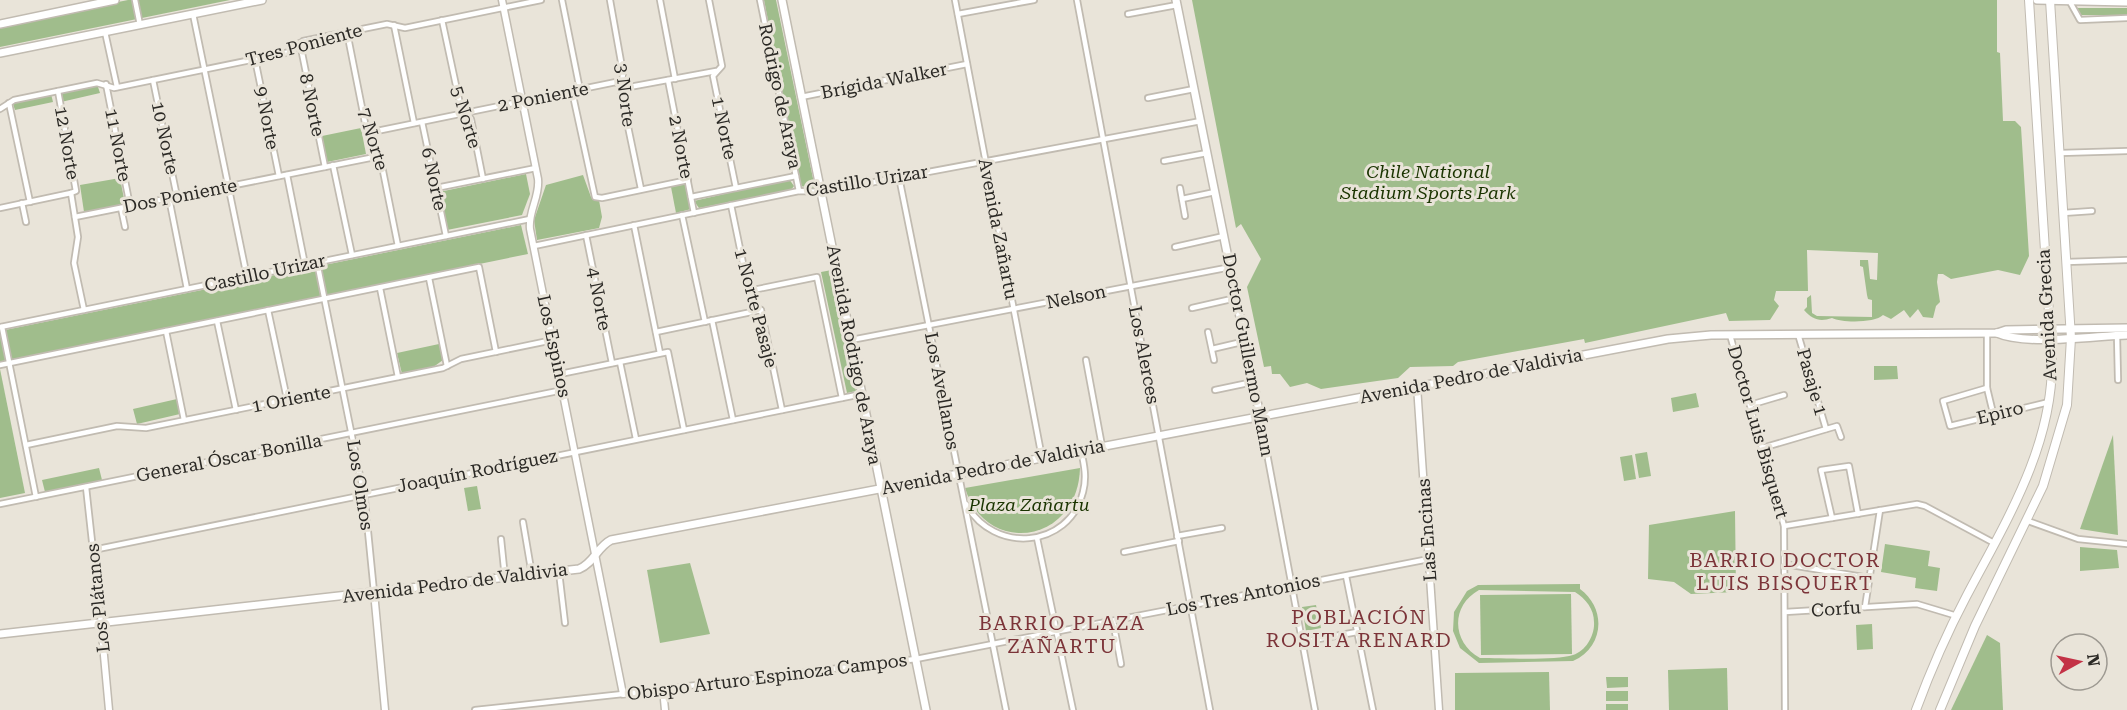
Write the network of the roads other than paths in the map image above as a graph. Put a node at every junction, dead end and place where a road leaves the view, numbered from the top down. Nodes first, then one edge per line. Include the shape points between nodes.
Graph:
1 (115, 0) edge
2 (135, 0) edge
3 (262, 0) edge
4 (502, 0) edge
5 (541, 0) edge
6 (562, 0) edge
7 (610, 0) edge
8 (660, 0) edge
9 (709, 0) edge
10 (760, 0) edge
11 (782, 0) edge
12 (955, 0) edge
13 (1034, 0) edge
14 (1077, 0) edge
15 (2029, 0) edge
16 (2037, 0) edge
17 (2050, 1) edge
18 (1177, 2) edge
19 (2070, 2) junction
20 (2127, 2) edge
21 (503, 8) junction
22 (193, 14) junction
23 (958, 14) junction
24 (1128, 14) dead end
25 (2127, 18) edge
26 (442, 20) junction
27 (0, 24) edge
28 (140, 25) junction
29 (394, 25) junction
30 (105, 32) junction
31 (346, 32) junction
32 (300, 43) junction
33 (0, 53) edge
34 (255, 59) junction
35 (967, 64) junction
36 (204, 69) junction
37 (716, 71) junction
38 (675, 79) junction
39 (153, 80) junction
40 (668, 80) junction
41 (106, 84) junction
42 (622, 85) junction
43 (117, 87) junction
44 (1194, 89) junction
45 (580, 90) junction
46 (58, 91) junction
47 (572, 91) junction
48 (801, 96) junction
49 (1148, 98) dead end
50 (522, 101) junction
51 (9, 104) junction
52 (0, 109) edge
53 (466, 113) junction
54 (1201, 121) junction
55 (422, 122) junction
56 (414, 123) junction
57 (367, 133) junction
58 (1103, 139) junction
59 (2127, 151) edge
60 (1207, 153) junction
61 (2060, 153) junction
62 (380, 156) junction
63 (986, 161) junction
64 (1164, 161) dead end
65 (333, 165) junction
66 (325, 167) junction
67 (536, 168) junction
68 (287, 175) junction
69 (279, 176) junction
70 (796, 176) junction
71 (899, 177) junction
72 (483, 179) junction
73 (687, 180) junction
74 (228, 186) junction
75 (436, 188) junction
76 (736, 188) junction
77 (1180, 188) dead end
78 (641, 189) junction
79 (799, 191) junction
80 (821, 192) junction
81 (1215, 192) junction
82 (71, 193) junction
83 (177, 197) junction
84 (691, 197) junction
85 (168, 198) junction
86 (1182, 199) junction
87 (30, 201) junction
88 (22, 203) junction
89 (731, 205) junction
90 (130, 206) junction
91 (0, 208) edge
92 (121, 208) junction
93 (2092, 211) dead end
94 (694, 213) junction
95 (2063, 213) junction
96 (682, 215) junction
97 (1185, 216) dead end
98 (75, 217) junction
99 (530, 219) junction
100 (26, 222) dead end
101 (634, 225) junction
102 (125, 227) dead end
103 (586, 235) junction
104 (446, 236) junction
105 (1224, 236) junction
106 (398, 246) junction
107 (534, 246) junction
108 (1175, 246) dead end
109 (352, 255) junction
110 (2127, 260) edge
111 (317, 262) junction
112 (2066, 262) junction
113 (305, 265) junction
114 (1231, 267) junction
115 (247, 277) junction
116 (429, 278) junction
117 (1131, 286) junction
118 (380, 288) junction
119 (187, 289) junction
120 (748, 291) junction
121 (1237, 298) junction
122 (325, 299) junction
123 (1192, 308) dead end
124 (1014, 309) junction
125 (84, 310) junction
126 (268, 310) junction
127 (761, 310) junction
128 (712, 320) junction
129 (217, 321) junction
130 (705, 322) junction
131 (928, 325) junction
132 (1, 327) edge
133 (2127, 328) edge
134 (166, 331) junction
135 (656, 332) junction
136 (1208, 332) dead end
137 (1987, 333) junction
138 (1730, 334) junction
139 (1798, 334) junction
140 (2050, 334) junction
141 (2070, 334) junction
142 (2117, 335) junction
143 (2127, 335) edge
144 (553, 340) junction
145 (851, 340) junction
146 (1246, 341) junction
147 (1212, 349) junction
148 (496, 352) junction
149 (660, 353) junction
150 (1086, 360) dead end
151 (1214, 360) dead end
152 (620, 362) junction
153 (9, 363) junction
154 (612, 363) junction
155 (0, 365) edge
156 (447, 366) junction
157 (560, 374) junction
158 (398, 377) junction
159 (2118, 380) dead end
160 (1254, 381) junction
161 (1417, 386) junction
162 (343, 388) junction
163 (1987, 388) junction
164 (563, 390) junction
165 (1215, 390) dead end
166 (862, 394) junction
167 (1784, 395) dead end
168 (842, 398) junction
169 (287, 399) junction
170 (2050, 401) junction
171 (1750, 405) junction
172 (236, 410) junction
173 (782, 410) junction
174 (1993, 413) junction
175 (1260, 416) junction
176 (184, 420) junction
177 (733, 420) junction
178 (1826, 429) junction
179 (684, 430) junction
180 (352, 433) junction
181 (1159, 436) junction
182 (1841, 437) dead end
183 (636, 439) junction
184 (26, 445) junction
185 (1102, 446) junction
186 (1762, 448) junction
187 (1081, 450) junction
188 (576, 451) junction
189 (1042, 458) junction
190 (958, 473) junction
191 (86, 487) junction
192 (881, 488) junction
193 (962, 493) junction
194 (363, 495) junction
195 (36, 497) junction
196 (0, 504) edge
197 (1880, 510) junction
198 (1858, 513) junction
199 (1832, 518) junction
200 (2028, 521) junction
201 (523, 522) dead end
202 (1784, 526) junction
203 (1222, 528) dead end
204 (1037, 538) junction
205 (501, 539) dead end
206 (1178, 539) junction
207 (1994, 543) junction
208 (2127, 544) edge
209 (93, 550) junction
210 (1124, 552) dead end
211 (596, 555) junction
212 (1429, 559) junction
213 (1785, 564) junction
214 (559, 572) junction
215 (532, 575) junction
216 (1346, 576) junction
217 (505, 578) junction
218 (1869, 578) junction
219 (1291, 586) junction
220 (374, 592) junction
221 (1191, 606) junction
222 (1865, 607) junction
223 (1785, 612) junction
224 (1957, 616) junction
225 (1113, 621) junction
226 (101, 623) junction
227 (565, 623) dead end
228 (1057, 632) junction
229 (1357, 632) junction
230 (0, 634) edge
231 (1302, 642) junction
232 (993, 644) junction
233 (916, 659) junction
234 (1121, 664) dead end
235 (663, 689) junction
236 (623, 694) junction
237 (1210, 709) edge
238 (109, 710) edge
239 (385, 710) edge
240 (475, 710) edge
241 (665, 710) edge
242 (926, 710) edge
243 (1006, 710) edge
244 (1073, 710) edge
245 (1201, 710) edge
246 (1315, 710) edge
247 (1373, 710) edge
248 (1439, 710) edge
249 (1785, 710) edge
250 (1916, 710) edge
251 (1940, 710) edge

1 - 27 main road
2 - 28 street
3 - 22 main road
4 - 21 street, Los Espinos
5 - 21 street, Tres Poniente
6 - 45 street
7 - 42 street, 3 Norte
8 - 38 street
9 - 37 street, 1 Norte via 722,66
10 - 70 street, Rodrigo de Araya
11 - 48 main road, Avenida Rodrigo de Araya
12 - 23 street, Avenida Zañartu
13 - 23 street
14 - 58 street, Los Alerces
15 - 140 main road, Avenida Grecia
16 - 17 main road
17 - 19 main road
17 - 61 main road, Avenida Grecia
18 - 24 street
18 - 44 main road, Doctor Guillermo Mann
19 - 20 main road
19 - 25 street via 2080,20
21 - 26 street, Tres Poniente
21 - 50 street, Los Espinos
22 - 28 main road
22 - 36 street
23 - 35 street, Avenida Zañartu
26 - 29 street, Tres Poniente via 405,28
26 - 53 street, 5 Norte via 460,104
28 - 30 main road
29 - 31 street, Tres Poniente
29 - 56 street, 6 Norte
30 - 33 main road
30 - 43 street, 11 Norte
31 - 32 street, Tres Poniente
31 - 57 street, 7 Norte
32 - 34 street, Tres Poniente via 290,52
32 - 66 street, 8 Norte
34 - 36 street, Tres Poniente
34 - 69 street, 9 Norte
35 - 48 street, Brígida Walker
35 - 63 street, Avenida Zañartu
36 - 39 street, Tres Poniente
36 - 74 street
37 - 38 street, 2 Poniente
37 - 76 street, 1 Norte
38 - 40 street, 2 Poniente
39 - 43 street, Tres Poniente
39 - 83 street, 10 Norte
40 - 42 street, 2 Poniente via 624,88
40 - 73 street, 2 Norte
41 - 43 street, Tres Poniente
41 - 46 street, Tres Poniente
41 - 90 street, 11 Norte
42 - 45 street, 2 Poniente via 616,82
42 - 78 street, 3 Norte
44 - 49 street
44 - 54 main road, Doctor Guillermo Mann
45 - 47 street, 2 Poniente
46 - 51 street, Tres Poniente
46 - 82 street, 12 Norte via 76,191
47 - 50 street, 2 Poniente
47 - 78 street via 595,197
48 - 80 main road, Avenida Rodrigo de Araya
50 - 53 street, 2 Poniente
50 - 67 street, Los Espinos
51 - 52 street, Tres Poniente
51 - 87 street
53 - 55 street, 2 Poniente
53 - 72 street, 5 Norte via 471,119
54 - 58 street, Castillo Urizar
54 - 60 main road, Doctor Guillermo Mann
55 - 56 street, 2 Poniente
55 - 75 street, 6 Norte
56 - 57 street, 2 Poniente
57 - 62 street, 7 Norte
58 - 63 street, Castillo Urizar
58 - 117 street, Los Alerces
59 - 61 street
60 - 64 street
60 - 81 main road, Doctor Guillermo Mann
61 - 95 main road, Avenida Grecia
62 - 65 street, Dos Poniente
62 - 106 street, 7 Norte
63 - 71 street, Castillo Urizar
63 - 124 street, Avenida Zañartu
65 - 66 street, Dos Poniente
65 - 109 street
66 - 68 street, Dos Poniente
67 - 72 street
67 - 99 street, Los Espinos via 539,189
68 - 69 street, Dos Poniente
68 - 113 street
69 - 74 street, Dos Poniente
70 - 76 street, Castillo Urizar
70 - 79 street, Rodrigo de Araya
71 - 80 street, Castillo Urizar
71 - 131 street, Los Avellanos
72 - 75 street
73 - 78 street
73 - 84 street, 2 Norte
74 - 83 street, Dos Poniente
74 - 115 street
75 - 104 street, 6 Norte
76 - 84 street, Castillo Urizar
77 - 86 street
79 - 80 street, Castillo Urizar
79 - 89 street, Castillo Urizar
80 - 145 main road, Avenida Rodrigo de Araya
81 - 86 street
81 - 105 main road, Doctor Guillermo Mann
82 - 87 street
82 - 98 street
83 - 85 street, Dos Poniente
84 - 94 street, 2 Norte
85 - 90 street, Dos Poniente
85 - 119 street, 10 Norte
86 - 97 street
87 - 88 street
88 - 91 street
88 - 100 street
89 - 94 street, Castillo Urizar
89 - 120 street, 1 Norte Pasaje
90 - 92 street, Dos Poniente
92 - 98 street, Dos Poniente
92 - 102 street
93 - 95 street
94 - 96 street, Castillo Urizar
95 - 112 main road, Avenida Grecia
96 - 101 street, Castillo Urizar
96 - 130 street
98 - 125 street via 78,241 74,253
99 - 104 street, Castillo Urizar
99 - 107 street, Los Espinos
101 - 103 street, Castillo Urizar
101 - 135 street
103 - 107 street, Castillo Urizar
103 - 154 street, 4 Norte
104 - 106 street, Castillo Urizar
105 - 108 street
105 - 114 main road, Doctor Guillermo Mann
106 - 109 street, Castillo Urizar
107 - 144 street, Los Espinos
109 - 111 street, Castillo Urizar
110 - 112 street
111 - 113 street, Castillo Urizar
111 - 122 street, Los Olmos
112 - 141 main road, Avenida Grecia
113 - 115 street, Castillo Urizar
114 - 117 street, Nelson
114 - 121 main road, Doctor Guillermo Mann
115 - 119 street, Castillo Urizar
116 - 118 street, Castillo Urizar
116 - 148 street, Castillo Urizar via 479,267
116 - 156 street
117 - 124 street, Nelson
117 - 181 street, Los Alerces
118 - 122 street, Castillo Urizar
118 - 158 street
119 - 125 street, Castillo Urizar
120 - 127 street, 1 Norte Pasaje via 751,302
120 - 168 street via 817,277
121 - 123 street
121 - 146 main road, Doctor Guillermo Mann
122 - 126 street, Castillo Urizar
122 - 162 street, Los Olmos
124 - 131 street, Nelson
124 - 189 street, Avenida Zañartu
125 - 132 street, Castillo Urizar
126 - 129 street, Castillo Urizar
126 - 169 street
127 - 128 street
127 - 173 street, 1 Norte Pasaje
128 - 130 street
128 - 177 street
129 - 134 street, Castillo Urizar
129 - 172 street
130 - 135 street
131 - 145 street, Nelson
131 - 190 street, Los Avellanos
132 - 153 street
133 - 141 main road, Avenida Pedro de Valdivia
134 - 153 street, Castillo Urizar
134 - 176 street
135 - 149 street
136 - 147 street
137 - 139 main road, Avenida Pedro de Valdivia
137 - 140 main road, Avenida Pedro de Valdivia via 2006,337
137 - 163 street
138 - 139 main road, Avenida Pedro de Valdivia
138 - 161 main road, Avenida Pedro de Valdivia via 1668,339
138 - 171 street, Doctor Luis Bisquert
139 - 178 street, Pasaje 1
140 - 141 main road, Avenida Pedro de Valdivia
140 - 170 main road, Avenida Grecia
141 - 142 main road, Avenida Pedro de Valdivia
141 - 200 main road, Avenida Grecia via 2069,384 2063,421 2049,472
142 - 143 main road, Avenida Pedro de Valdivia
142 - 159 street
144 - 148 street, 1 Oriente
144 - 157 street, Los Espinos
145 - 166 main road, Avenida Rodrigo de Araya
146 - 147 street
146 - 160 main road, Doctor Guillermo Mann
147 - 151 street
148 - 156 street, 1 Oriente
149 - 152 street
149 - 179 street via 668,352
150 - 185 street
152 - 154 street
152 - 183 street
153 - 155 street, Castillo Urizar
153 - 184 street
154 - 157 street
156 - 158 street, 1 Oriente
157 - 164 street, Los Espinos
158 - 162 street, 1 Oriente
160 - 165 street
160 - 175 main road, Doctor Guillermo Mann
161 - 175 main road, Avenida Pedro de Valdivia
161 - 212 street, Las Encinas
162 - 169 street, 1 Oriente
162 - 180 street, Los Olmos
163 - 174 street
163 - 174 street, Epiro via 1943,401 1950,426
164 - 180 street, General Óscar Bonilla
164 - 188 street, Los Espinos
166 - 168 street, Joaquín Rodríguez
166 - 192 main road, Avenida Rodrigo de Araya
167 - 171 street
168 - 173 street, Joaquín Rodríguez
169 - 172 street, 1 Oriente
170 - 174 street, Epiro
170 - 207 main road, Avenida Grecia via 2034,459
171 - 186 street, Doctor Luis Bisquert
172 - 176 street, 1 Oriente
173 - 177 street, Joaquín Rodríguez
175 - 181 main road, Avenida Pedro de Valdivia
175 - 219 street, Doctor Guillermo Mann
176 - 184 street, 1 Oriente via 143,428 117,426
177 - 179 street, Joaquín Rodríguez
178 - 182 street, Pasaje 1 via 1837,426
178 - 186 street, Pasaje 1
179 - 183 street, Joaquín Rodríguez
180 - 191 street, General Óscar Bonilla
180 - 194 street, Los Olmos
181 - 185 main road, Avenida Pedro de Valdivia
181 - 206 street, Los Alerces
183 - 188 street, Joaquín Rodríguez
184 - 195 street
185 - 187 main road, Avenida Pedro de Valdivia
186 - 202 street, Doctor Luis Bisquert
187 - 189 main road, Avenida Pedro de Valdivia
187 - 204 street via 1085,481 1079,503 1062,526
188 - 194 street, Joaquín Rodríguez
188 - 211 street, Los Espinos
189 - 190 main road, Avenida Pedro de Valdivia
190 - 192 main road, Avenida Pedro de Valdivia
190 - 193 street, Los Avellanos
191 - 195 street, General Óscar Bonilla
191 - 209 street, Los Plátanos
192 - 211 main road, Avenida Pedro de Valdivia via 610,540
192 - 233 main road, Avenida Rodrigo de Araya
193 - 204 street via 971,513 991,531 1011,538
193 - 232 street, Los Avellanos
194 - 209 street, Joaquín Rodríguez
194 - 220 street, Los Olmos
195 - 196 street, General Óscar Bonilla
197 - 198 street
197 - 207 street via 1925,506
197 - 218 street
198 - 199 street
198 - 199 street via 1849,466 1821,470
199 - 202 street
200 - 208 street via 2078,538
200 - 251 main road, Avenida Grecia via 1975,626
201 - 215 street
202 - 213 street, Doctor Luis Bisquert
203 - 206 street
204 - 228 street
205 - 217 street
206 - 210 street
206 - 221 street, Los Alerces
207 - 224 main road, Avenida Grecia
209 - 226 street, Los Plátanos
211 - 214 main road, Avenida Pedro de Valdivia via 582,568
211 - 236 street, Los Espinos
212 - 216 street, Los Tres Antonios
212 - 248 street, Las Encinas
213 - 218 street
213 - 223 street, Doctor Luis Bisquert
214 - 215 main road, Avenida Pedro de Valdivia
214 - 227 street
215 - 217 main road, Avenida Pedro de Valdivia
216 - 219 street, Los Tres Antonios
216 - 229 street
217 - 220 main road, Avenida Pedro de Valdivia
218 - 222 street
219 - 221 street, Los Tres Antonios
219 - 231 street, Doctor Guillermo Mann
220 - 226 main road, Avenida Pedro de Valdivia
220 - 239 street, Los Olmos
221 - 225 street, Los Tres Antonios
221 - 237 street, Los Alerces
222 - 223 street, Corfu
222 - 224 street, Corfu via 1917,604
223 - 249 street, Doctor Luis Bisquert
224 - 250 main road, Avenida Grecia
225 - 228 street, Los Tres Antonios
225 - 234 street
226 - 230 main road, Avenida Pedro de Valdivia
226 - 238 street, Los Plátanos
228 - 232 street, Los Tres Antonios
228 - 244 street
229 - 231 street
229 - 247 street
231 - 246 street, Doctor Guillermo Mann
232 - 233 street, Los Tres Antonios
232 - 243 street, Los Avellanos
233 - 235 street, Obispo Arturo Espinoza Campos
233 - 242 main road, Avenida Rodrigo de Araya
235 - 236 street, Obispo Arturo Espinoza Campos
235 - 241 street
236 - 240 street, Obispo Arturo Espinoza Campos
237 - 245 street

